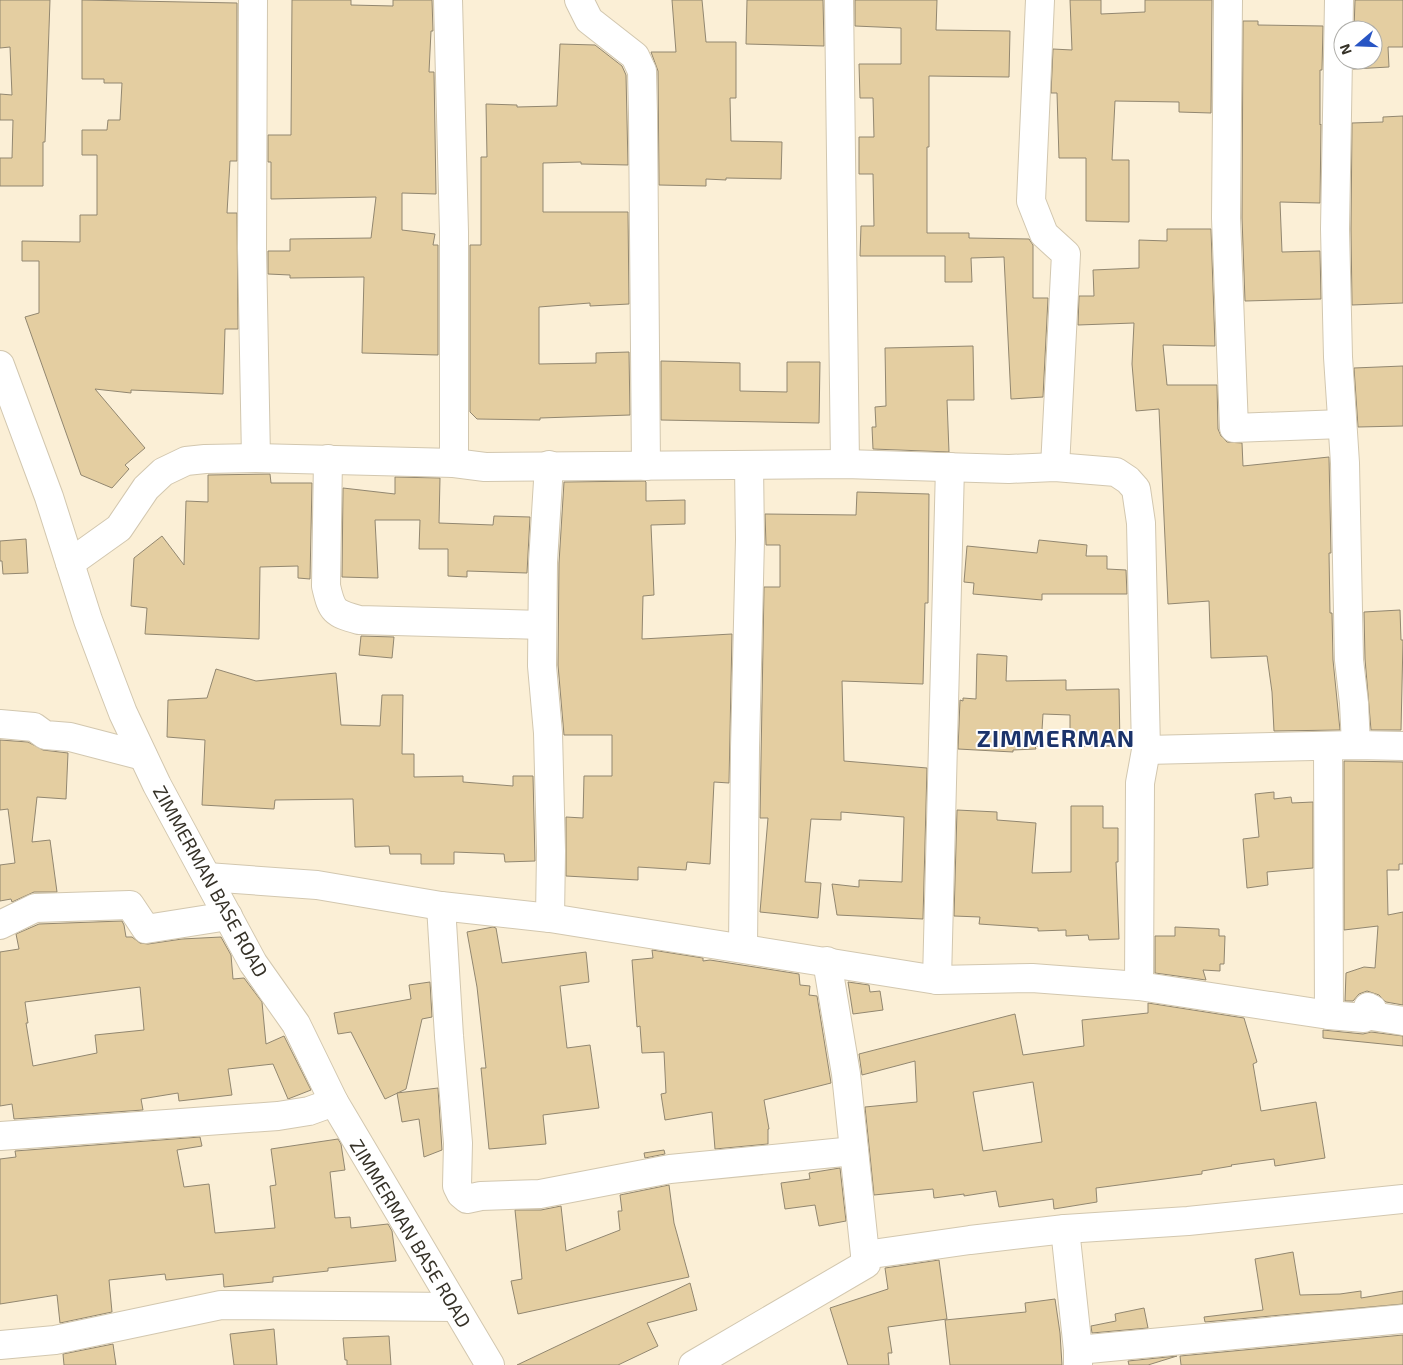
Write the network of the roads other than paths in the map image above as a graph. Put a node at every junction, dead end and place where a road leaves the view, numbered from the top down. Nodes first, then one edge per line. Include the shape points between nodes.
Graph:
1 (253, 0) edge
2 (448, 0) edge
3 (579, 0) edge
4 (839, 0) edge
5 (1040, 0) edge
6 (1228, 0) edge
7 (1339, 0) edge
8 (0, 365) edge
9 (1342, 424) junction
10 (256, 458) junction
11 (328, 459) junction
12 (454, 463) junction
13 (845, 464) junction
14 (549, 465) junction
15 (750, 465) junction
16 (646, 466) junction
17 (950, 467) junction
18 (1055, 467) junction
19 (70, 563) junction
20 (542, 625) junction
21 (0, 724) edge
22 (1356, 745) junction
23 (1328, 746) junction
24 (1403, 746) edge
25 (1146, 750) junction
26 (143, 756) junction
27 (207, 877) junction
28 (441, 906) junction
29 (228, 916) junction
30 (550, 918) junction
31 (0, 925) edge
32 (743, 948) junction
33 (827, 961) junction
34 (937, 980) junction
35 (1139, 986) junction
36 (1330, 1015) junction
37 (1403, 1021) edge
38 (334, 1102) junction
39 (0, 1136) edge
40 (854, 1151) junction
41 (1403, 1199) edge
42 (1065, 1229) junction
43 (865, 1255) junction
44 (455, 1307) junction
45 (1403, 1319) edge
46 (0, 1345) edge
47 (1078, 1357) edge
48 (490, 1365) edge
49 (692, 1365) edge

1 - 10 street via 252,248
2 - 12 street via 454,232
3 - 16 street via 589,20 635,56 642,71
4 - 13 street
5 - 18 street via 1031,201 1044,234 1066,254
6 - 9 street via 1226,218 1234,428
7 - 9 street via 1335,229
8 - 19 street, ZIMMERMAN BASE ROAD
9 - 22 street
10 - 11 street
10 - 19 street via 186,461 163,472 146,488 119,528
11 - 12 street
11 - 20 street via 326,586 330,602 338,614 359,620
12 - 14 street via 485,467
13 - 15 street
13 - 17 street
14 - 16 street
14 - 20 street
15 - 16 street
15 - 32 street
17 - 18 street
17 - 34 street
18 - 25 street via 1116,472 1136,489 1141,523
19 - 26 street, ZIMMERMAN BASE ROAD via 110,679
20 - 30 street via 548,733
21 - 26 street via 34,727 45,735 70,737
22 - 23 street
22 - 24 street
23 - 25 street
23 - 36 street
25 - 35 street via 1140,783
26 - 27 street, ZIMMERMAN BASE ROAD
27 - 28 street via 317,884
27 - 29 street, ZIMMERMAN BASE ROAD
28 - 30 street
28 - 40 street via 458,1144 457,1186 467,1199 540,1194 670,1169
29 - 31 street via 146,929 130,905 35,908
29 - 38 street, ZIMMERMAN BASE ROAD via 253,963 296,1024
30 - 32 street
32 - 33 street
33 - 34 street
33 - 40 street via 846,1074
34 - 35 street via 1032,978
35 - 36 street
36 - 37 street via 1364,1018 1368,1007 1372,1009 1372,1016
38 - 39 street via 309,1111 278,1116
38 - 44 street, ZIMMERMAN BASE ROAD
40 - 43 street
41 - 42 street via 1188,1221
42 - 43 street
42 - 47 street
43 - 49 street via 866,1264
44 - 46 street via 221,1305 56,1340
44 - 48 street, ZIMMERMAN BASE ROAD
45 - 47 street

